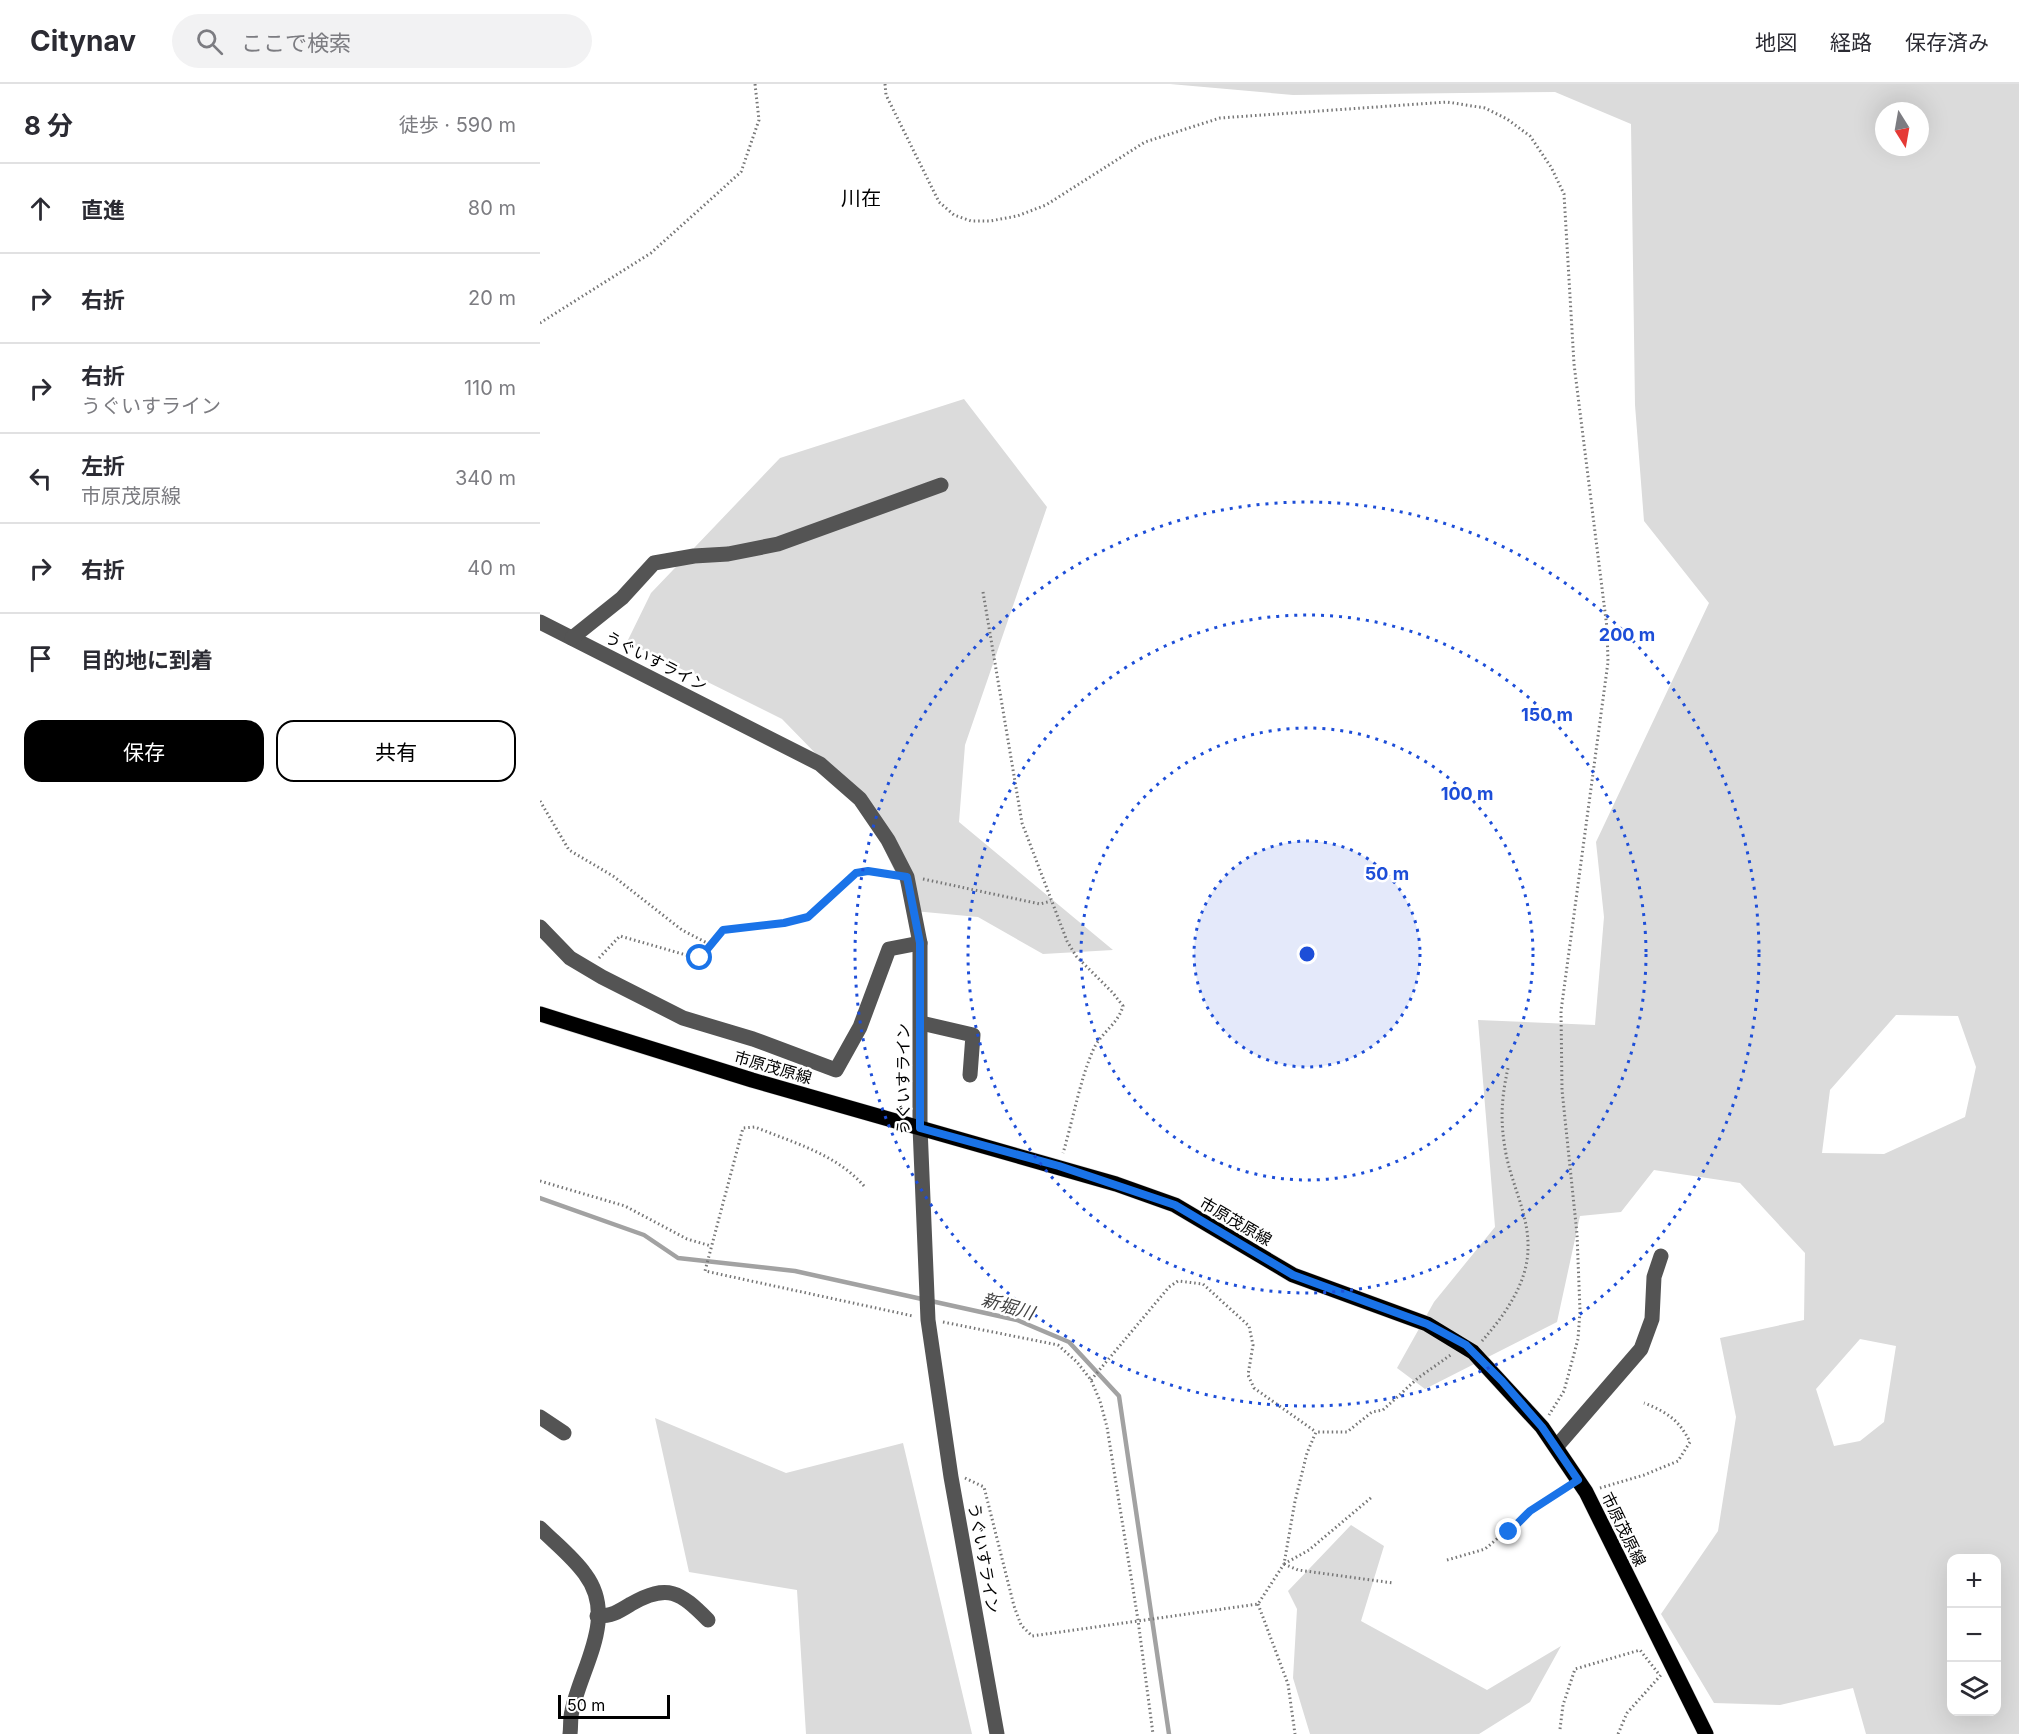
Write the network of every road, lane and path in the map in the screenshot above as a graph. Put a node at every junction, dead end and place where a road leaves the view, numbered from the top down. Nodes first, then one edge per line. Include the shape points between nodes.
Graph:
1 (754, 84) edge
2 (885, 84) edge
3 (540, 323) edge
4 (940, 485) dead end
5 (983, 592) dead end
6 (540, 622) edge
7 (572, 638) junction
8 (540, 801) edge
9 (907, 877) junction
10 (1052, 901) junction
11 (540, 927) edge
12 (920, 943) junction
13 (711, 945) junction
14 (584, 967) junction
15 (540, 1014) edge
16 (921, 1023) junction
17 (1508, 1068) dead end
18 (970, 1075) dead end
19 (920, 1128) junction
20 (1059, 1166) junction
21 (540, 1181) edge
22 (711, 1246) dead end
23 (1661, 1256) dead end
24 (1470, 1348) junction
25 (1090, 1380) dead end
26 (1644, 1403) dead end
27 (540, 1417) edge
28 (1542, 1427) junction
29 (1316, 1432) junction
30 (564, 1433) dead end
31 (1557, 1446) junction
32 (951, 1477) junction
33 (1582, 1486) junction
34 (1372, 1497) dead end
35 (540, 1528) edge
36 (1447, 1560) dead end
37 (1284, 1564) junction
38 (1393, 1583) dead end
39 (1258, 1604) junction
40 (597, 1616) junction
41 (708, 1620) dead end
42 (1560, 1729) dead end
43 (570, 1734) edge
44 (997, 1734) edge
45 (1295, 1734) edge
46 (1618, 1734) edge
47 (1706, 1734) edge

1 - 3 path via 759,120 741,172 651,253
2 - 28 path via 886,95 939,202 954,215 971,221 1017,216 1046,205 1145,142 1220,118 1447,102 1476,106 1508,119 1530,136 1551,166 1564,194 1574,364 1608,662 1561,1011 1562,1090 1577,1234 1578,1339 1564,1391
4 - 7 street via 778,544 654,563 622,598
5 - 10 path via 1022,823
6 - 7 street, うぐいすライン
7 - 9 street, うぐいすライン via 820,764 860,799
8 - 13 path via 569,850 613,876 682,930
9 - 10 path via 1040,904
9 - 12 street, うぐいすライン
9 - 13 path via 856,873 808,917 723,930
10 - 20 path via 1076,956 1123,1006 1119,1019 1094,1048
11 - 14 street
12 - 14 street via 889,949 860,1027 836,1070 683,1018
12 - 16 street, うぐいすライン
13 - 14 path via 700,958 620,936 606,954
15 - 19 main road, 市原茂原線
16 - 18 street via 973,1035
16 - 19 street, うぐいすライン
17 - 24 path via 1500,1104 1506,1156 1518,1193 1528,1248 1523,1278 1501,1319
19 - 20 main road, 市原茂原線
19 - 32 street, うぐいすライン via 928,1320
20 - 24 main road, 市原茂原線 via 1175,1205 1293,1275 1427,1324
21 - 22 path via 625,1206 687,1239
23 - 31 street via 1654,1277 1652,1319 1641,1349
24 - 28 main road, 市原茂原線
24 - 29 path via 1418,1378 1383,1410 1372,1412 1347,1432
25 - 29 path via 1169,1287 1178,1281 1203,1284 1249,1326 1253,1345 1248,1375 1254,1388
26 - 33 path via 1668,1412 1683,1428 1690,1442 1678,1461 1644,1475
27 - 30 street
28 - 31 main road, 市原茂原線
29 - 37 path via 1294,1501
31 - 33 main road, 市原茂原線
32 - 39 path via 967,1478 984,1487 1014,1606 1021,1625 1032,1636
32 - 44 street, うぐいすライン
33 - 36 path via 1530,1511 1485,1549
33 - 47 main road, 市原茂原線
34 - 37 path via 1308,1550
35 - 40 street via 585,1574 594,1589
37 - 38 path via 1298,1570
37 - 39 path
39 - 45 path via 1288,1684
40 - 41 street via 612,1616 639,1600 670,1591 683,1596
40 - 43 street via 596,1642 571,1712
42 - 46 path via 1575,1669 1640,1650 1659,1675 1627,1713

